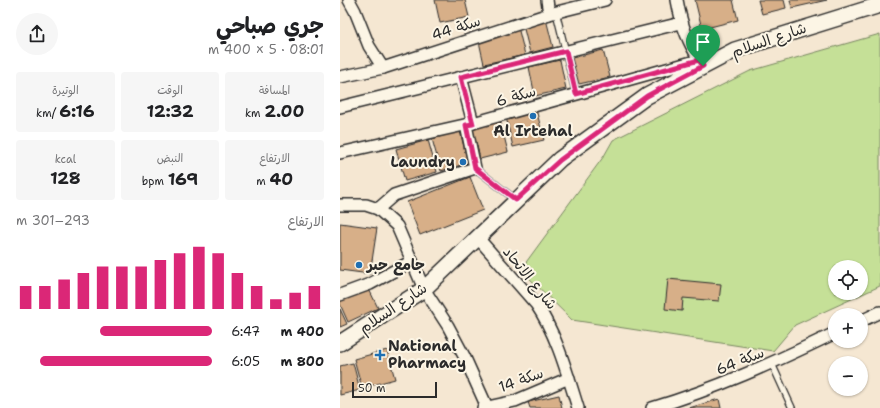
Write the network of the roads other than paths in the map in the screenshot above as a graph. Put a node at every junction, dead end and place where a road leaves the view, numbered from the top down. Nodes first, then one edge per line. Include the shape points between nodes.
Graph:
1 (349, 0) edge
2 (547, 0) edge
3 (605, 0) edge
4 (677, 0) edge
5 (880, 5) edge
6 (552, 13) junction
7 (681, 23) junction
8 (566, 51) junction
9 (701, 63) junction
10 (383, 68) junction
11 (340, 77) edge
12 (461, 77) junction
13 (576, 94) junction
14 (340, 107) edge
15 (469, 124) junction
16 (340, 153) edge
17 (475, 168) junction
18 (516, 200) junction
19 (340, 205) edge
20 (378, 209) junction
21 (478, 237) junction
22 (412, 261) junction
23 (422, 286) junction
24 (340, 295) edge
25 (880, 312) edge
26 (868, 318) edge
27 (340, 334) edge
28 (828, 336) edge
29 (340, 343) edge
30 (772, 364) junction
31 (568, 378) junction
32 (485, 407) edge
33 (578, 408) edge
34 (652, 408) edge
35 (792, 408) edge

1 - 10 street via 369,46
2 - 6 street
3 - 6 street, سكة 44
4 - 7 street
5 - 9 street, شارع السلام
6 - 8 lane
6 - 10 street, سكة 44
7 - 8 street
7 - 9 street via 686,38
8 - 12 street
8 - 13 lane
9 - 13 street, سكة 6
9 - 18 street, شارع السلام via 647,96 560,160
10 - 11 street, سكة 44
12 - 14 street
12 - 15 street
13 - 15 street, سكة 6
15 - 16 street, سكة 6
15 - 17 street
17 - 18 lane
17 - 20 street via 394,196
18 - 21 street, شارع السلام
19 - 20 street via 366,205
20 - 22 street via 397,226
21 - 23 street, شارع السلام via 443,271
21 - 31 street, شارع الاتحاد via 544,316
22 - 23 street
22 - 24 street via 370,284
23 - 27 street, شارع السلام
23 - 29 street, شارع السلام
23 - 32 street via 461,350
25 - 26 street
28 - 30 street, سكة 64
30 - 34 street, سكة 64 via 680,400
30 - 35 lane
31 - 32 street, سكة 14 via 515,401
31 - 33 street, شارع الاتحاد

